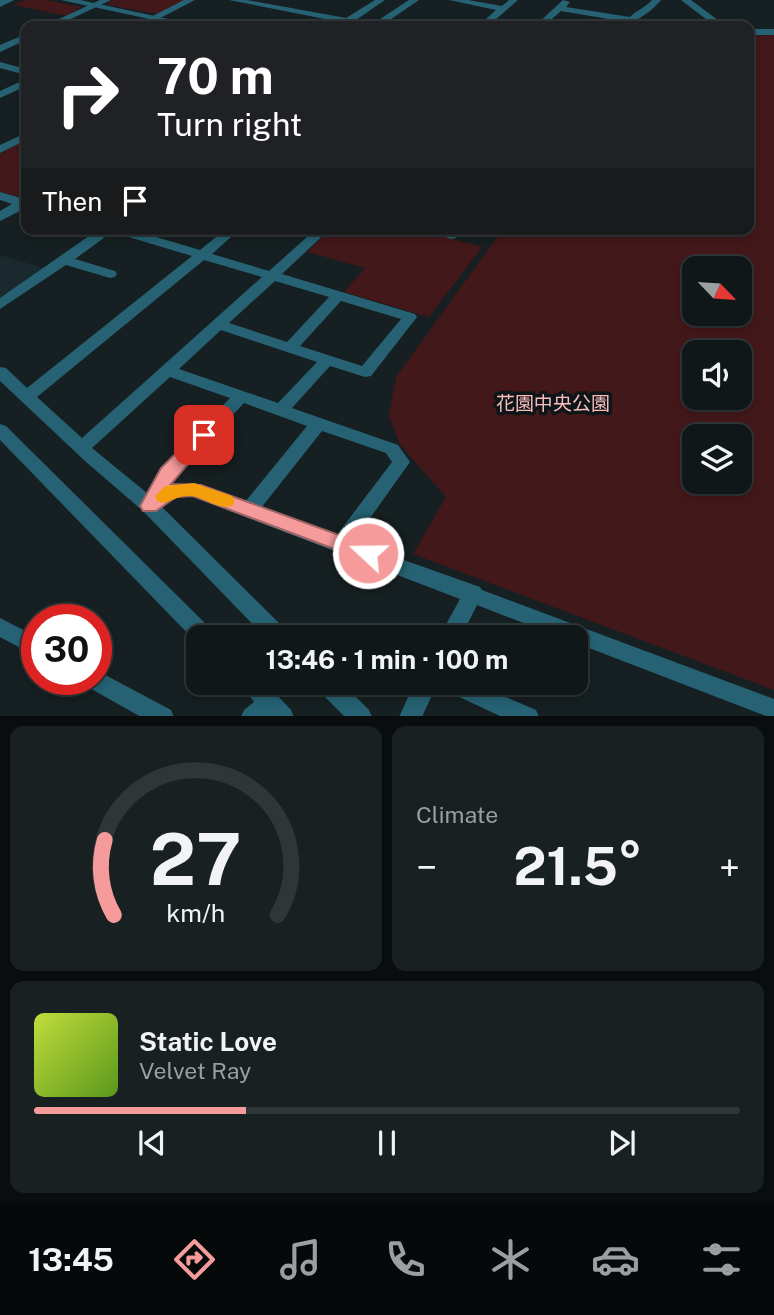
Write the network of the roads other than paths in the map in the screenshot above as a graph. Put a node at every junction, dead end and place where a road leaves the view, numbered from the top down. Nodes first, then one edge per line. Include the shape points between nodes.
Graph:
1 (9, 0) edge
2 (65, 0) edge
3 (107, 0) edge
4 (191, 0) edge
5 (233, 0) edge
6 (381, 0) edge
7 (415, 0) edge
8 (453, 0) edge
9 (514, 0) edge
10 (568, 0) edge
11 (657, 0) edge
12 (685, 0) edge
13 (0, 4) edge
14 (94, 6) junction
15 (558, 8) junction
16 (504, 9) junction
17 (155, 18) junction
18 (60, 21) edge
19 (149, 21) edge
20 (170, 21) edge
21 (328, 21) edge
22 (347, 21) edge
23 (384, 21) edge
24 (489, 21) edge
25 (544, 21) edge
26 (714, 21) edge
27 (754, 32) edge
28 (774, 32) edge
29 (21, 39) edge
30 (0, 49) edge
31 (0, 65) edge
32 (21, 71) edge
33 (21, 84) edge
34 (0, 95) edge
35 (21, 139) edge
36 (0, 150) edge
37 (0, 196) edge
38 (21, 202) edge
39 (21, 205) edge
40 (0, 217) edge
41 (99, 235) edge
42 (133, 235) edge
43 (227, 235) edge
44 (317, 235) edge
45 (201, 256) junction
46 (64, 260) junction
47 (110, 274) dead end
48 (272, 276) junction
49 (338, 296) junction
50 (0, 305) edge
51 (219, 325) junction
52 (290, 348) junction
53 (327, 360) junction
54 (168, 371) junction
55 (0, 372) edge
56 (27, 397) junction
57 (241, 397) junction
58 (281, 411) junction
59 (318, 424) junction
60 (1, 432) edge
61 (82, 448) junction
62 (150, 506) junction
63 (249, 510) junction
64 (342, 543) junction
65 (473, 593) junction
66 (193, 625) edge
67 (267, 625) edge
68 (456, 625) edge
69 (0, 628) edge
70 (21, 639) edge
71 (112, 689) edge
72 (258, 695) edge
73 (339, 695) edge
74 (421, 695) edge
75 (477, 695) edge
76 (774, 709) edge
77 (268, 712) edge
78 (163, 716) edge
79 (361, 716) edge
80 (410, 716) edge
81 (528, 716) edge

1 - 13 street
2 - 14 street
3 - 14 street
4 - 17 street
5 - 21 street
6 - 22 street
7 - 23 street
8 - 16 street
9 - 16 street
10 - 15 street
11 - 15 street via 632,20
12 - 26 street
14 - 17 street
14 - 18 street
15 - 25 street
16 - 24 street
17 - 19 street
17 - 20 street
27 - 28 street
29 - 30 street
31 - 32 street
33 - 34 street
35 - 36 street
37 - 38 street
39 - 40 street
41 - 46 street
42 - 45 street
43 - 45 street
44 - 48 street
45 - 48 street
45 - 56 street
46 - 47 street
46 - 50 street
48 - 49 street
48 - 51 street
49 - 52 street
49 - 53 street via 410,317 365,373
51 - 52 street
51 - 54 street
52 - 53 street
53 - 58 street
54 - 57 street
54 - 61 street
55 - 56 street
56 - 61 street
57 - 58 street
57 - 62 street via 168,472
58 - 59 street
59 - 63 street
59 - 64 street via 392,449 401,462
60 - 66 street
61 - 62 street
62 - 63 street via 172,491 194,490
62 - 67 street
63 - 64 street
64 - 65 street
65 - 68 street
65 - 76 street
69 - 70 street
71 - 78 street
72 - 77 street
73 - 79 street
74 - 80 street
75 - 81 street

